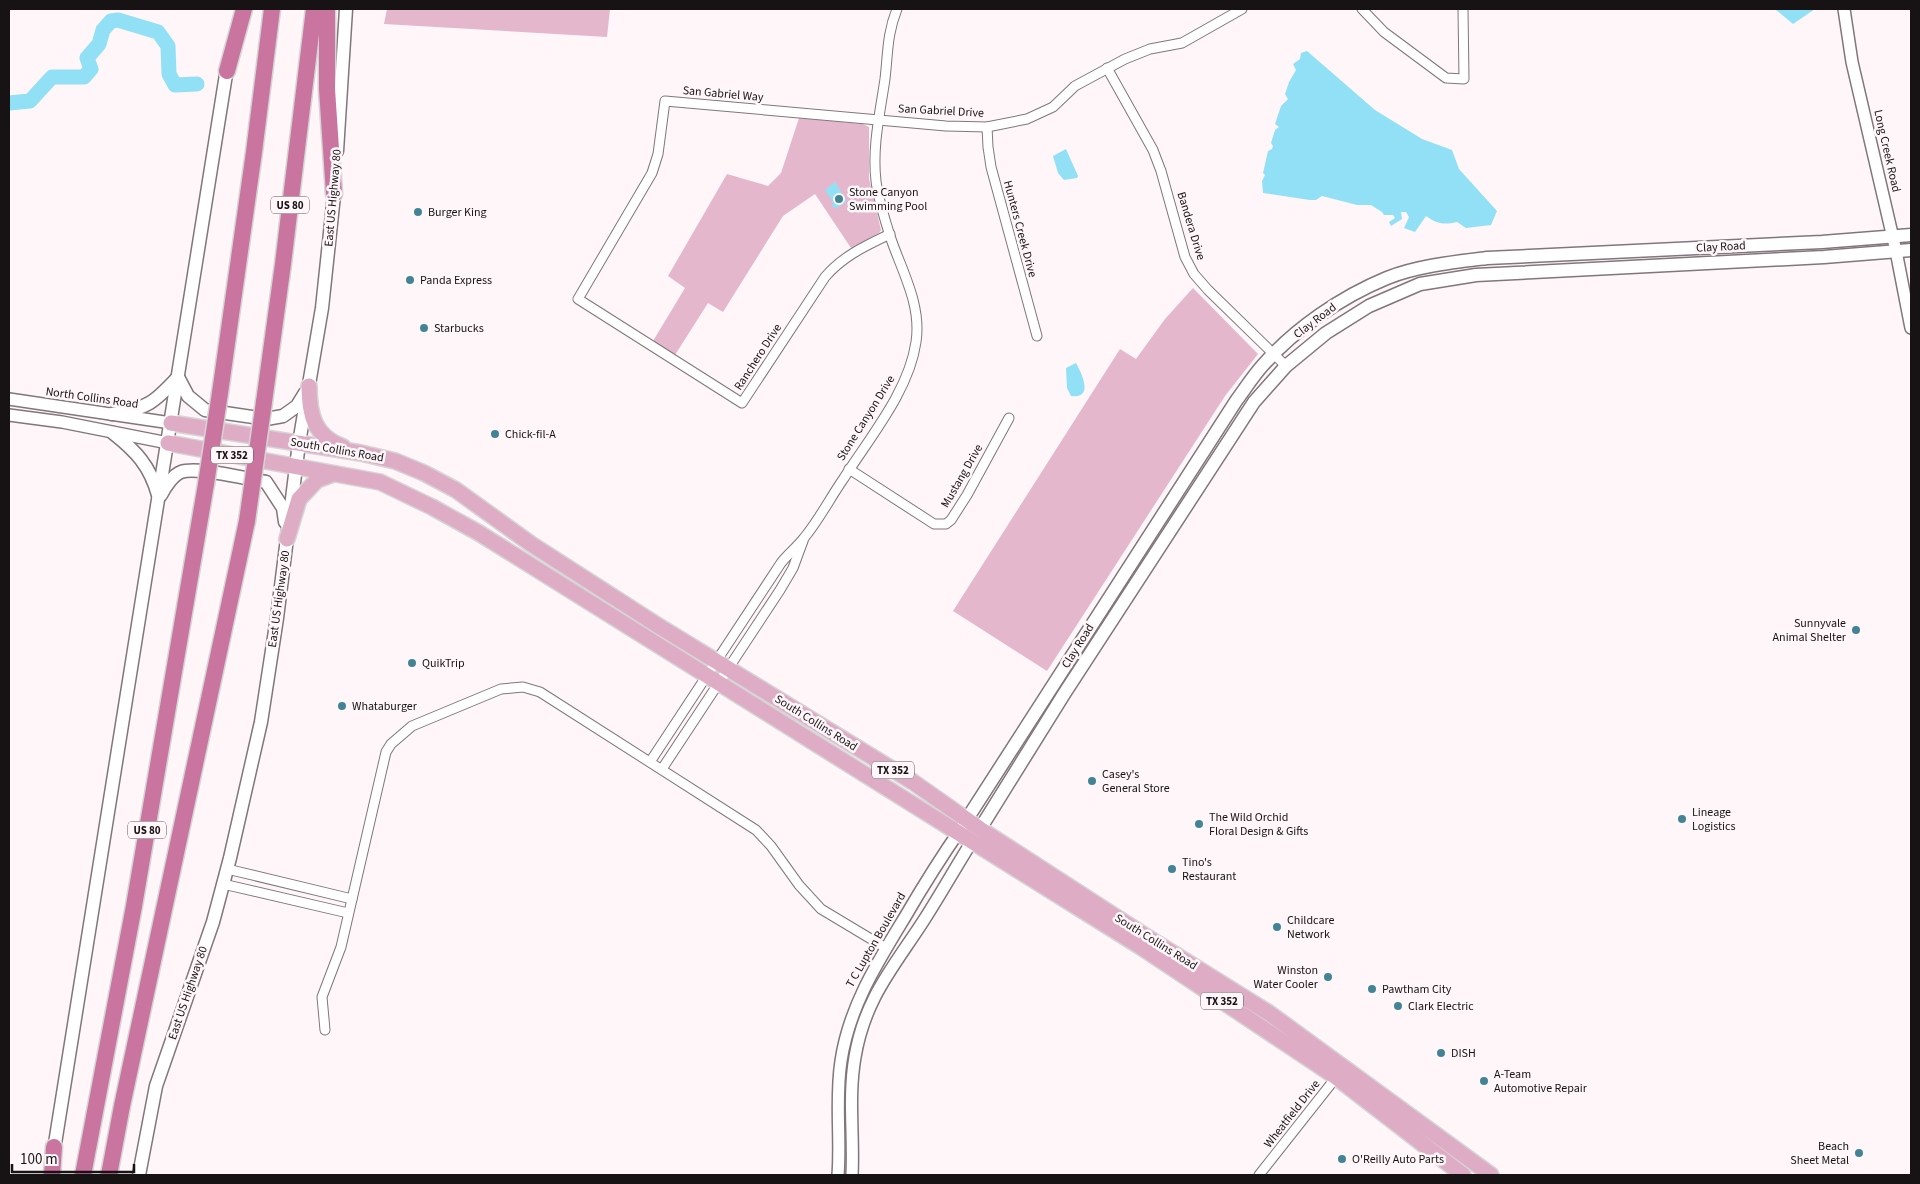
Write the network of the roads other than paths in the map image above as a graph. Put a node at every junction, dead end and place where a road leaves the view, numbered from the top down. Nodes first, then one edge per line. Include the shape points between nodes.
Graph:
1 (237, 9) edge
2 (244, 9) edge
3 (272, 9) edge
4 (314, 9) edge
5 (327, 9) edge
6 (346, 9) edge
7 (897, 9) edge
8 (1242, 9) edge
9 (1362, 9) edge
10 (1463, 9) edge
11 (1844, 9) edge
12 (1107, 68) junction
13 (227, 71) junction
14 (878, 120) junction
15 (987, 127) junction
16 (334, 194) junction
17 (890, 234) junction
18 (1911, 235) edge
19 (1892, 236) junction
20 (1911, 250) edge
21 (1896, 251) junction
22 (578, 299) joint
23 (1911, 328) edge
24 (1037, 336) dead end
25 (1274, 355) junction
26 (1286, 366) junction
27 (178, 377) junction
28 (309, 386) junction
29 (9, 399) edge
30 (112, 414) junction
31 (9, 415) edge
32 (1009, 418) dead end
33 (171, 423) junction
34 (113, 433) junction
35 (168, 443) junction
36 (299, 443) junction
37 (361, 453) junction
38 (296, 467) junction
39 (849, 469) junction
40 (334, 474) junction
41 (159, 497) junction
42 (804, 538) junction
43 (287, 539) junction
44 (530, 544) junction
45 (520, 559) junction
46 (756, 601) junction
47 (768, 608) junction
48 (723, 666) junction
49 (713, 680) junction
50 (650, 762) junction
51 (662, 769) junction
52 (967, 819) junction
53 (958, 833) junction
54 (976, 835) junction
55 (227, 870) junction
56 (223, 884) junction
57 (352, 899) junction
58 (348, 913) junction
59 (886, 948) junction
60 (898, 956) junction
61 (325, 1030) dead end
62 (1340, 1072) junction
63 (838, 1122) junction
64 (851, 1122) junction
65 (54, 1147) joint
66 (51, 1175) edge
67 (83, 1175) edge
68 (109, 1175) edge
69 (139, 1175) edge
70 (838, 1175) edge
71 (852, 1175) edge
72 (1259, 1175) edge
73 (1463, 1175) edge
74 (1491, 1175) edge

1 - 13 main road
2 - 13 highway
3 - 67 highway, US 80, bridge via 206,484 134,906
4 - 68 highway, US 80, bridge via 247,521
5 - 16 highway via 327,89
6 - 16 main road, East US Highway 80
7 - 14 street, Stone Canyon Drive via 888,35
8 - 12 street, San Gabriel Drive via 1182,43 1150,49
9 - 10 street via 1384,32 1446,78 1464,79
11 - 19 street, Long Creek Road via 1852,62
12 - 15 street, San Gabriel Drive via 1075,86 1053,107 1027,119
12 - 25 street, Bandera Drive via 1153,150 1185,257 1194,274
13 - 27 main road
14 - 15 street, San Gabriel Drive
14 - 17 street, Stone Canyon Drive via 876,180
14 - 22 street, San Gabriel Way via 665,102 652,173
15 - 24 street, Hunters Creek Drive via 991,167
16 - 28 main road, East US Highway 80 via 322,308
17 - 22 street, Ranchero Drive via 852,252 836,264 742,403
17 - 39 street, Stone Canyon Drive via 915,307 917,340 902,386
18 - 19 main road, Clay Road
19 - 21 street, Long Creek Road
19 - 25 main road, Clay Road via 1487,258 1439,264 1388,278 1341,302 1301,329
20 - 21 main road, Clay Road
21 - 23 street, Long Creek Road
21 - 26 main road, Clay Road via 1476,275 1420,284 1369,306 1326,332
25 - 26 street, Bandera Drive
25 - 52 main road, Clay Road via 1236,401
26 - 54 main road, Clay Road via 1254,402
27 - 28 main road via 188,396 205,410 266,419 283,416 297,406
27 - 30 main road via 146,406
27 - 33 main road
28 - 36 main road, East US Highway 80
28 - 37 main road via 309,407 316,427 333,443
29 - 30 street, North Collins Road
30 - 33 street, North Collins Road
31 - 34 street
32 - 39 street, Mustang Drive via 967,495 946,524 934,524
33 - 35 main road
33 - 36 main road, South Collins Road / TX 352
34 - 35 street
34 - 41 main road via 143,461
35 - 38 main road, South Collins Road / TX 352
35 - 41 main road
36 - 37 main road, South Collins Road / TX 352
36 - 38 main road, East US Highway 80
37 - 44 main road, South Collins Road / TX 352 via 395,461 456,490
38 - 40 main road, South Collins Road / TX 352
38 - 43 main road, East US Highway 80
39 - 42 street, Stone Canyon Drive
40 - 43 main road via 317,480 298,499
40 - 45 main road, South Collins Road / TX 352 via 380,482 432,507
41 - 43 main road via 180,472 195,470 266,482 283,508
41 - 65 main road
42 - 46 street, Stone Canyon Drive via 781,564
42 - 47 street, Stone Canyon Drive via 793,568
43 - 55 main road, East US Highway 80 via 261,722
44 - 45 main road
44 - 48 main road, South Collins Road / TX 352
45 - 49 main road, South Collins Road / TX 352
46 - 47 street
46 - 48 street, Stone Canyon Drive
47 - 48 street, Stone Canyon Drive
48 - 49 street, Stone Canyon Drive
48 - 49 street, Stone Canyon Drive
48 - 52 main road, South Collins Road / TX 352 via 913,782
49 - 50 street, Stone Canyon Drive
49 - 51 street, Stone Canyon Drive
49 - 53 main road, South Collins Road / TX 352
50 - 51 street
50 - 57 street via 540,692 523,687 501,689 412,726 386,752
51 - 59 street via 756,830 822,909
52 - 53 street, T C Lupton Boulevard
52 - 54 main road, South Collins Road / TX 352
53 - 54 main road, South Collins Road / TX 352
53 - 59 street, T C Lupton Boulevard
54 - 60 street, T C Lupton Boulevard
54 - 62 main road, South Collins Road / TX 352 via 1138,938 1269,1013
55 - 56 main road, East US Highway 80
55 - 57 street
56 - 58 street
56 - 69 main road, East US Highway 80 via 156,1086
57 - 58 street
58 - 61 street via 341,947 322,997
59 - 60 street
59 - 63 street, T C Lupton Boulevard via 860,994 849,1022 840,1063
60 - 64 street, T C Lupton Boulevard via 874,997 859,1037 852,1076
62 - 72 street, Wheatfield Drive
62 - 73 main road, South Collins Road / TX 352
62 - 74 main road, South Collins Road / TX 352
63 - 64 street
63 - 70 street, T C Lupton Boulevard
64 - 71 street, T C Lupton Boulevard
65 - 66 highway

